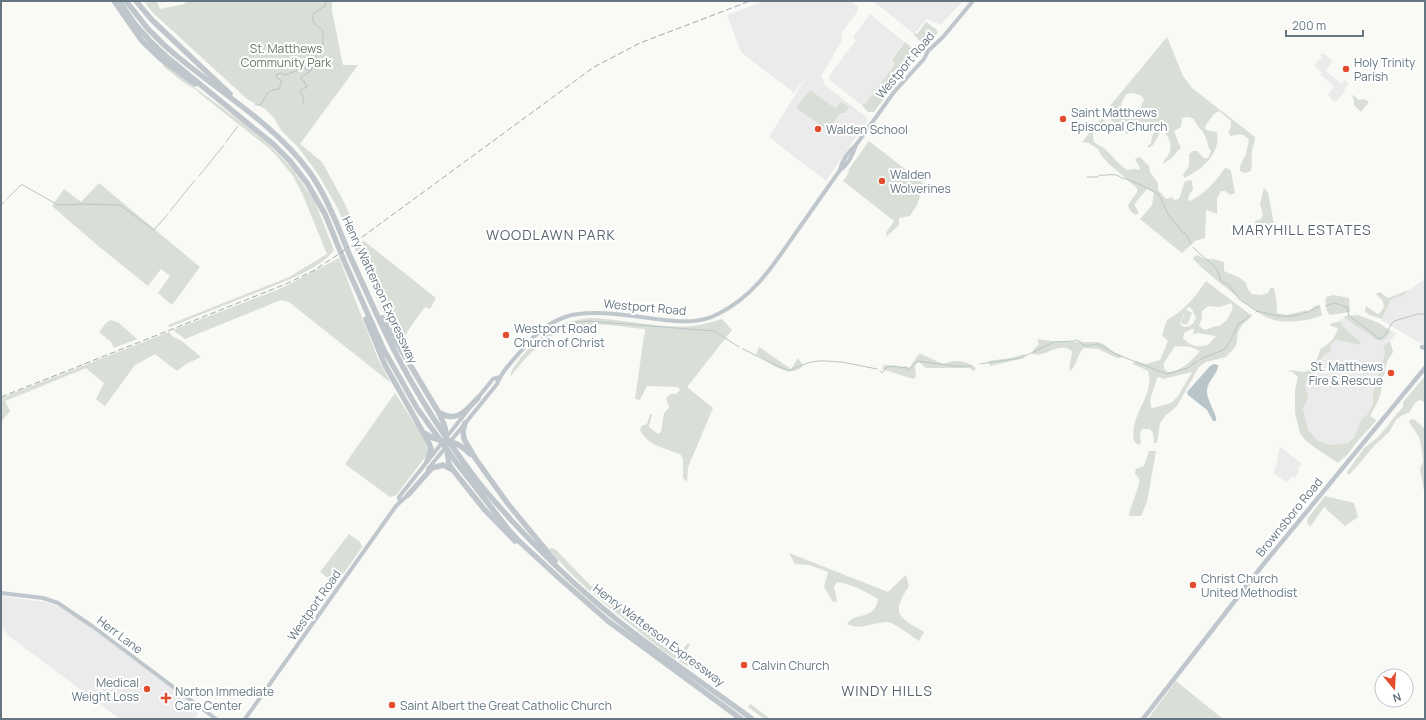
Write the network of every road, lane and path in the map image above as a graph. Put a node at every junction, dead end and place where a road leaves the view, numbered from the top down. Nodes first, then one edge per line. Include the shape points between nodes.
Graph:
1 (109, 1) edge
2 (114, 1) edge
3 (119, 1) edge
4 (126, 1) edge
5 (136, 1) edge
6 (973, 1) edge
7 (121, 13) junction
8 (253, 116) junction
9 (243, 120) junction
10 (360, 277) junction
11 (353, 281) junction
12 (1425, 368) edge
13 (500, 377) junction
14 (478, 398) junction
15 (439, 413) junction
16 (465, 423) junction
17 (424, 432) junction
18 (446, 441) junction
19 (475, 458) junction
20 (427, 461) junction
21 (453, 470) junction
22 (408, 495) junction
23 (400, 502) junction
24 (559, 578) junction
25 (573, 582) junction
26 (1, 593) edge
27 (216, 719) edge
28 (245, 719) edge
29 (741, 719) edge
30 (752, 719) edge
31 (1143, 719) edge

1 - 7 highway
2 - 7 highway
3 - 9 highway, Henry Watterson Expressway via 151,42
4 - 8 highway, Henry Watterson Expressway via 148,30 163,44
5 - 8 highway via 156,24
6 - 13 main road, Westport Road via 894,92 845,166 764,277 748,294 730,308 710,318 688,322 596,314 564,317 538,333
7 - 9 highway via 142,42 154,53
8 - 10 highway, Henry Watterson Expressway via 282,141 309,172 327,201
9 - 11 highway, Henry Watterson Expressway via 279,149 300,173 318,200
10 - 15 highway
10 - 25 highway, Henry Watterson Expressway via 395,352 478,483 545,556
11 - 17 highway via 385,365
11 - 24 highway, Henry Watterson Expressway via 384,350 417,408 508,528
12 - 31 main road, Brownsboro Road via 1247,584
13 - 14 main road, Westport Road via 493,379
13 - 16 main road, Westport Road
14 - 15 highway via 460,415 450,417
14 - 18 main road, Westport Road
15 - 18 highway via 445,427
16 - 18 main road, Westport Road
16 - 19 highway via 464,439
17 - 18 highway via 430,437
17 - 20 highway via 431,449
18 - 19 highway via 461,445
18 - 20 main road, Westport Road
18 - 21 highway via 448,458
18 - 22 main road, Westport Road
19 - 25 highway via 508,504
20 - 23 main road, Westport Road via 399,497
21 - 22 highway via 443,465 432,468
21 - 24 highway via 506,533
22 - 23 main road, Westport Road
23 - 28 main road, Westport Road
24 - 29 highway, Henry Watterson Expressway via 617,628
25 - 30 highway, Henry Watterson Expressway via 632,631
26 - 27 main road, Herr Lane via 43,598 58,603

